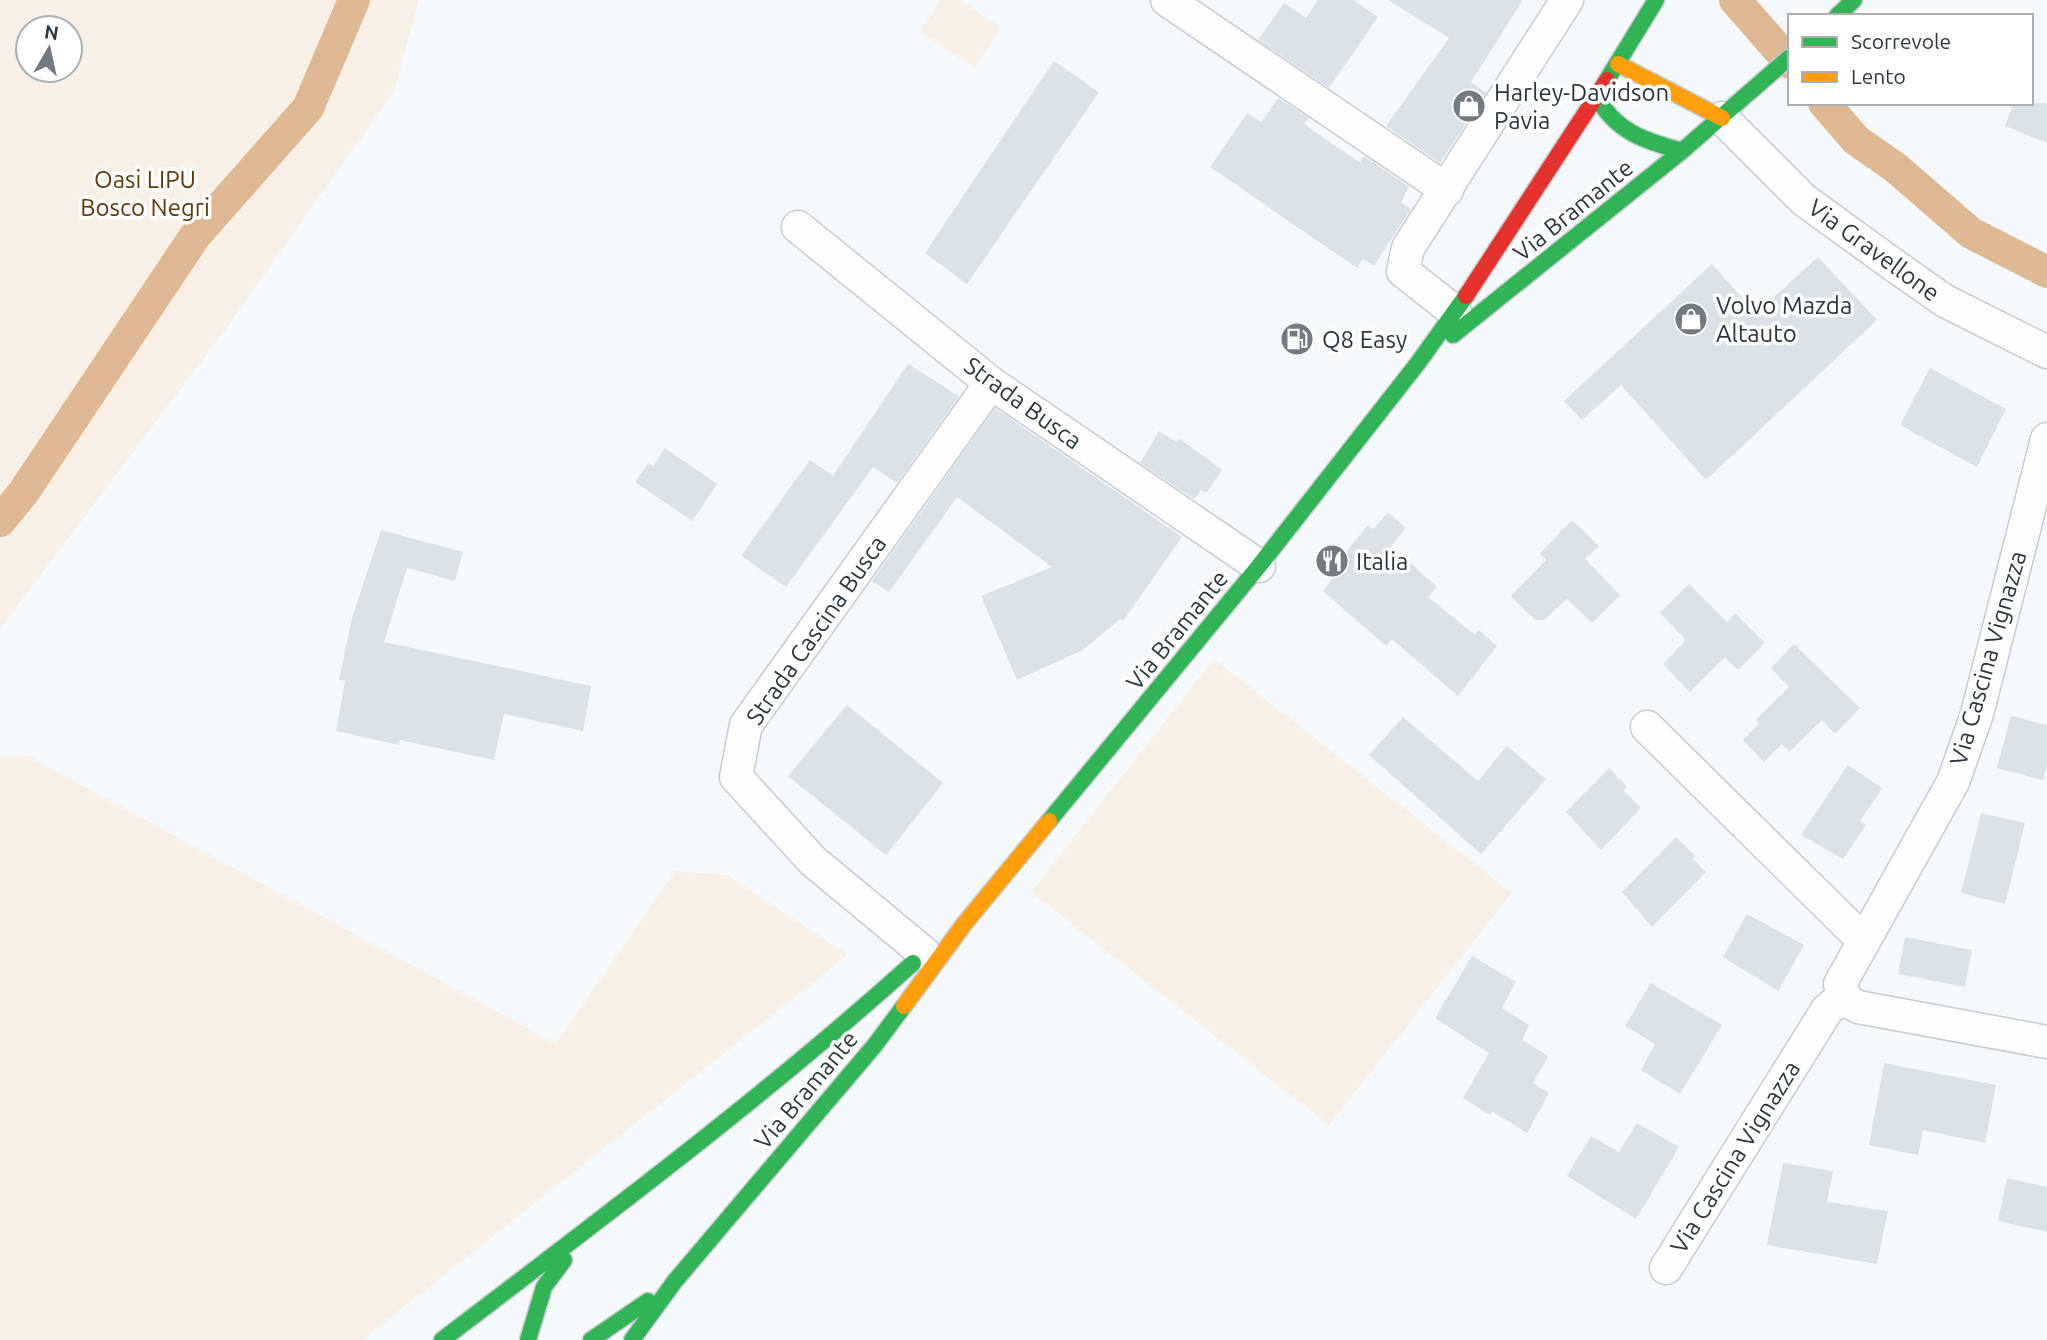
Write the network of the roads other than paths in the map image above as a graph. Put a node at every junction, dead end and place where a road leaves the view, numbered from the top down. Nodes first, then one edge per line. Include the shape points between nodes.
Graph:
1 (1167, 0) edge
2 (1567, 0) edge
3 (1656, 0) edge
4 (1854, 0) edge
5 (1839, 14) edge
6 (1788, 59) edge
7 (1618, 64) junction
8 (1597, 97) junction
9 (1722, 118) junction
10 (1682, 151) junction
11 (1447, 190) junction
12 (797, 227) dead end
13 (1455, 312) junction
14 (2047, 352) edge
15 (1419, 363) junction
16 (991, 383) junction
17 (2047, 439) edge
18 (1259, 566) junction
19 (1647, 727) dead end
20 (965, 923) junction
21 (1864, 941) junction
22 (924, 953) junction
23 (1843, 996) junction
24 (2047, 1042) edge
25 (643, 1187) junction
26 (1666, 1268) dead end
27 (675, 1281) junction
28 (442, 1340) edge
29 (528, 1340) edge
30 (591, 1340) edge
31 (632, 1340) edge

1 - 11 street
2 - 11 street
3 - 7 main road, Via Bramante
4 - 5 main road
6 - 9 main road, Via Bramante
7 - 8 main road, Via Bramante
7 - 9 main road
8 - 10 main road via 1608,117 1625,129 1655,145
8 - 13 main road, Via Bramante
9 - 10 main road, Via Bramante
9 - 14 street, Via Gravellone via 1804,200 1872,250 1945,301
10 - 15 main road, Via Bramante
11 - 13 street via 1408,248 1404,271
12 - 16 street, Strada Busca
13 - 15 main road, Via Bramante
15 - 18 main road, Via Bramante
16 - 18 street, Strada Busca
16 - 22 street, Strada Cascina Busca via 746,725 736,777 813,861
17 - 21 street, Via Cascina Vignazza via 1977,714 1953,782
18 - 20 main road, Via Bramante
19 - 21 street
20 - 22 main road, Via Bramante
20 - 27 main road, Via Bramante via 875,1045
21 - 23 street, Via Cascina Vignazza via 1840,984
22 - 25 main road, Via Bramante via 847,1024
23 - 24 street via 1858,1007
23 - 26 street, Via Cascina Vignazza via 1827,1010
25 - 28 main road, Via Bramante
25 - 29 main road, Via Bramante via 554,1269 536,1302
27 - 30 main road, Via Bramante
27 - 31 main road, Via Bramante

